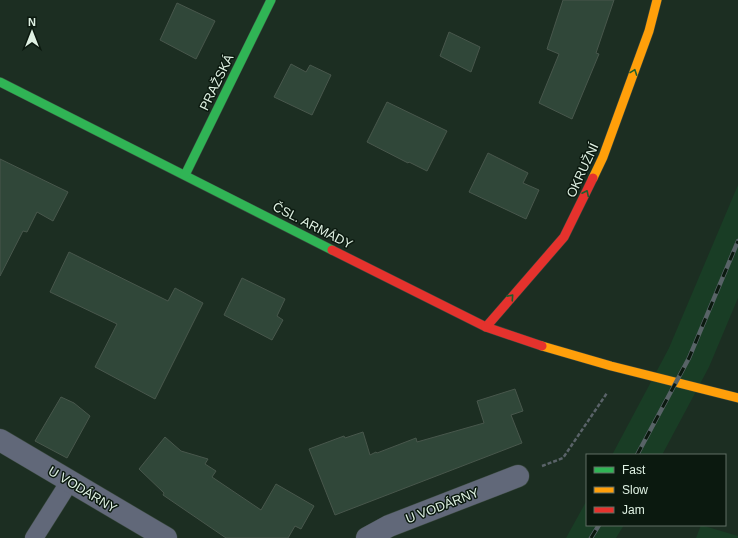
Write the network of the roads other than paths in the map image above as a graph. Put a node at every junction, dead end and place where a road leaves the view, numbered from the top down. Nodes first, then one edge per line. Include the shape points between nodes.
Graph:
1 (271, 0) edge
2 (657, 0) edge
3 (0, 82) edge
4 (185, 175) junction
5 (486, 327) junction
6 (738, 398) edge
7 (0, 440) edge
8 (518, 476) road end
9 (70, 481) junction
10 (33, 538) edge
11 (166, 538) edge
12 (367, 538) edge

1 - 4 main road, PRAŽSKÁ
5 -> 2 main road, OKRUŽNÍ via 564,237 603,158 649,31
3 - 4 main road, ČSL. ARMÁDY
4 - 5 main road, ČSL. ARMÁDY
5 - 6 main road, ČSL. ARMÁDY via 531,344 623,370
7 - 9 street, U VODÁRNY
8 - 12 street, U VODÁRNY via 389,526
9 - 10 lane
9 - 11 street, U VODÁRNY

